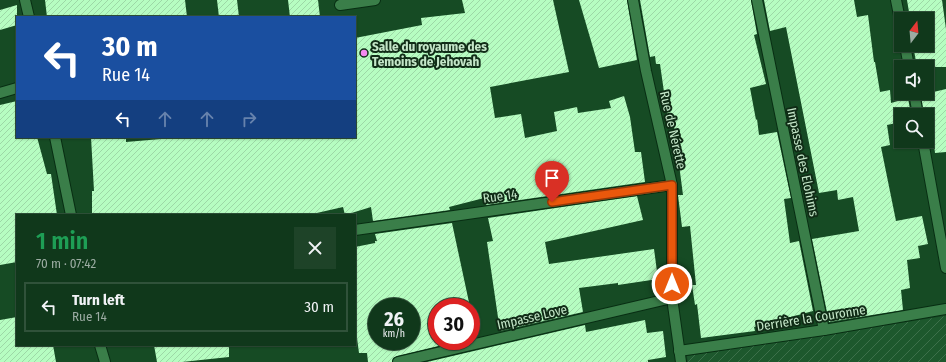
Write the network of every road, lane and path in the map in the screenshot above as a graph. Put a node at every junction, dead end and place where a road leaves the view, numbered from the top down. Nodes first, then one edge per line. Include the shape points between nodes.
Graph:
1 (25, 0) edge
2 (375, 0) edge
3 (633, 0) edge
4 (756, 0) edge
5 (896, 0) edge
6 (340, 5) dead end
7 (898, 12) edge
8 (29, 16) edge
9 (16, 88) edge
10 (0, 93) edge
11 (55, 138) edge
12 (923, 148) edge
13 (672, 185) junction
14 (71, 214) edge
15 (356, 230) edge
16 (946, 268) edge
17 (672, 298) junction
18 (946, 309) edge
19 (824, 330) junction
20 (100, 346) edge
21 (679, 351) junction
22 (105, 362) edge
23 (398, 362) edge
24 (681, 362) edge

1 - 8 street
2 - 6 street
3 - 13 street, Rue de Nérette
4 - 19 street, Impasse des Elohims
5 - 7 street
9 - 10 street
11 - 14 street
12 - 16 street
13 - 15 street, Rue 14
13 - 17 street, Rue de Nérette
17 - 21 street, Rue de Nérette
17 - 23 street, Impasse Love
18 - 19 street, Derrière la Couronne
19 - 21 street, Derrière la Couronne
20 - 22 street
21 - 24 street, Rue de Nérette

